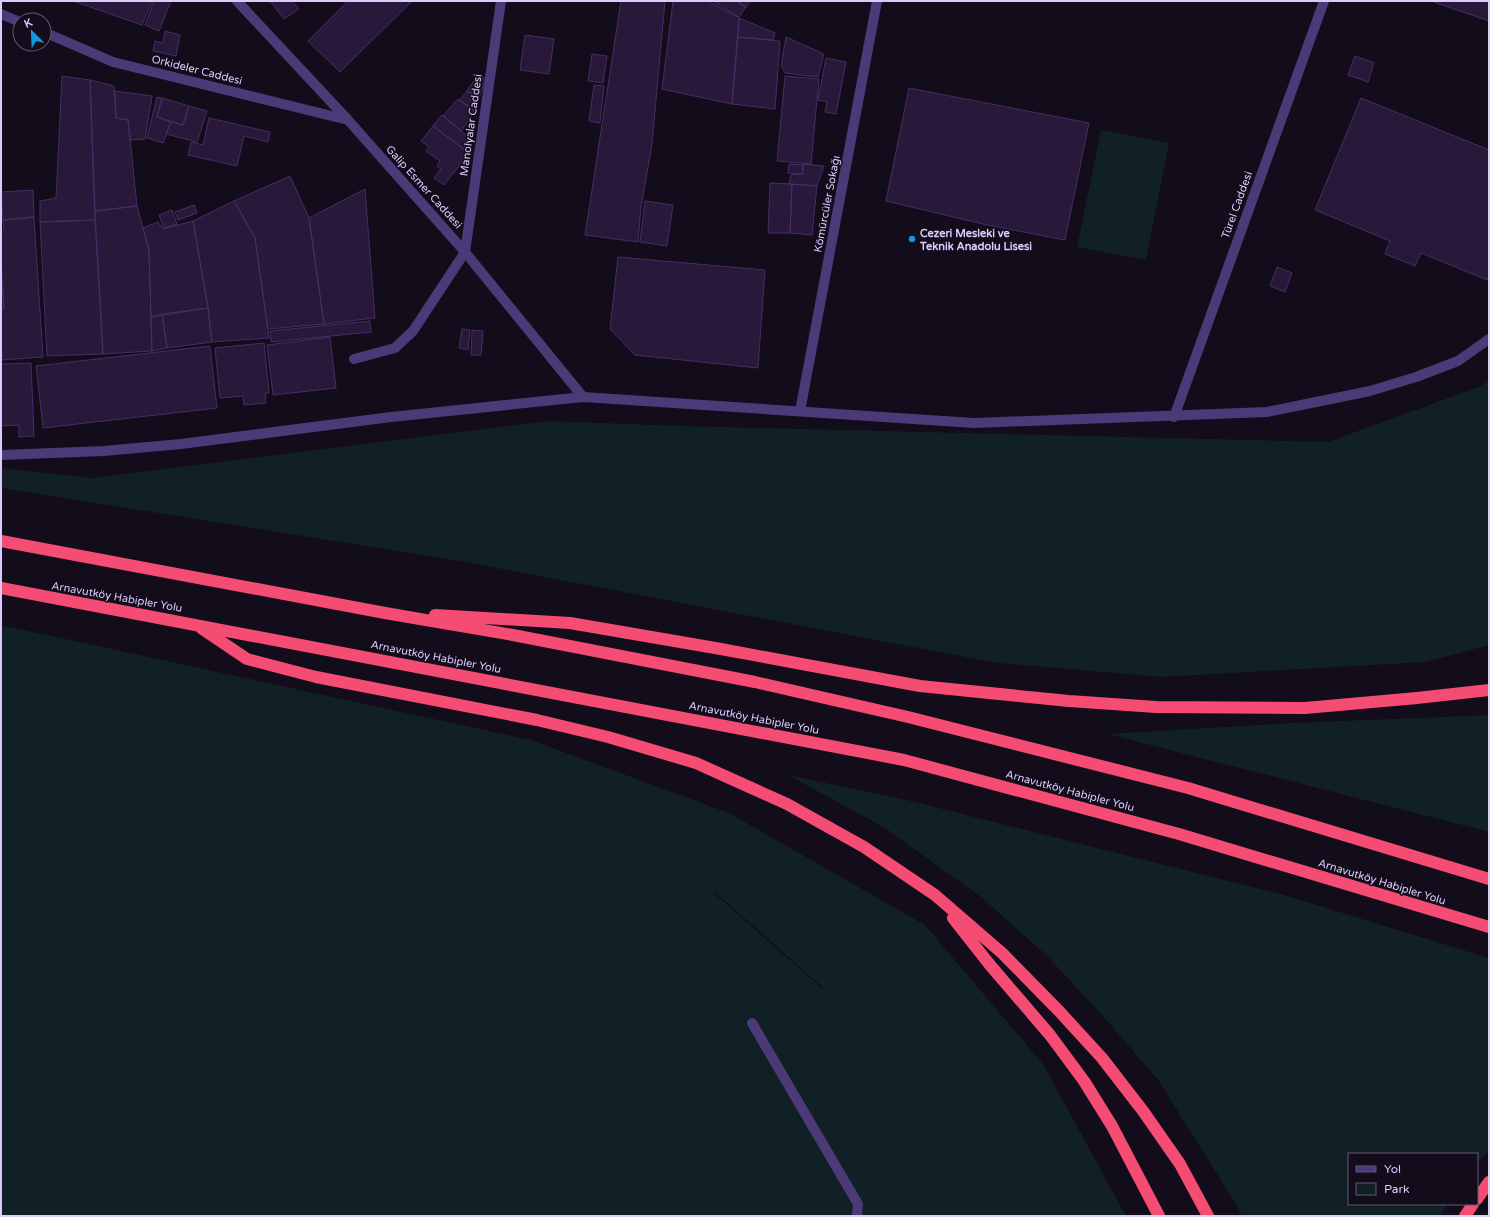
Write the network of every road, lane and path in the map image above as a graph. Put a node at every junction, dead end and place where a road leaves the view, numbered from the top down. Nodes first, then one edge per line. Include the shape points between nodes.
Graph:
1 (237, 1) edge
2 (501, 1) edge
3 (877, 1) edge
4 (1324, 1) edge
5 (1, 14) edge
6 (12, 19) edge
7 (52, 35) edge
8 (348, 120) junction
9 (465, 252) junction
10 (1489, 340) edge
11 (354, 359) dead end
12 (583, 397) junction
13 (800, 411) junction
14 (1174, 416) junction
15 (1, 455) edge
16 (1, 541) edge
17 (1, 588) edge
18 (386, 613) junction
19 (195, 625) junction
20 (1489, 690) edge
21 (1489, 879) edge
22 (935, 895) junction
23 (1489, 927) edge
24 (752, 1023) dead end
25 (1489, 1182) edge
26 (1478, 1198) edge
27 (1472, 1205) edge
28 (857, 1216) edge
29 (1159, 1216) edge
30 (1208, 1216) edge
31 (1465, 1216) edge

1 - 8 street, Galip Esmer Caddesi
2 - 9 street, Manolyalar Caddesi
3 - 13 street, Kömürcüler Sokağı
4 - 14 street, Türel Caddesi
5 - 6 street
7 - 8 street, Orkideler Caddesi via 113,62
8 - 9 street, Galip Esmer Caddesi
9 - 11 street via 413,331 395,348
9 - 12 street, Galip Esmer Caddesi
10 - 14 street via 1458,361 1370,391 1267,412
12 - 13 street
12 - 15 street via 391,417 182,444 104,451
13 - 14 street via 974,423
16 - 18 highway
17 - 19 highway, Arnavutköy Habipler Yolu
18 - 20 highway via 570,623 920,686 1069,701 1156,707 1305,708
18 - 21 highway via 755,682 908,717 1188,788
19 - 22 highway via 247,659 316,677 537,720 608,737 696,763 787,804 864,847
19 - 23 highway, Arnavutköy Habipler Yolu via 904,760 1179,834
22 - 29 highway via 1050,1035 1084,1081 1112,1126
22 - 30 highway via 1002,953 1102,1058 1180,1164
24 - 28 street via 858,1204
25 - 26 highway
27 - 31 highway

